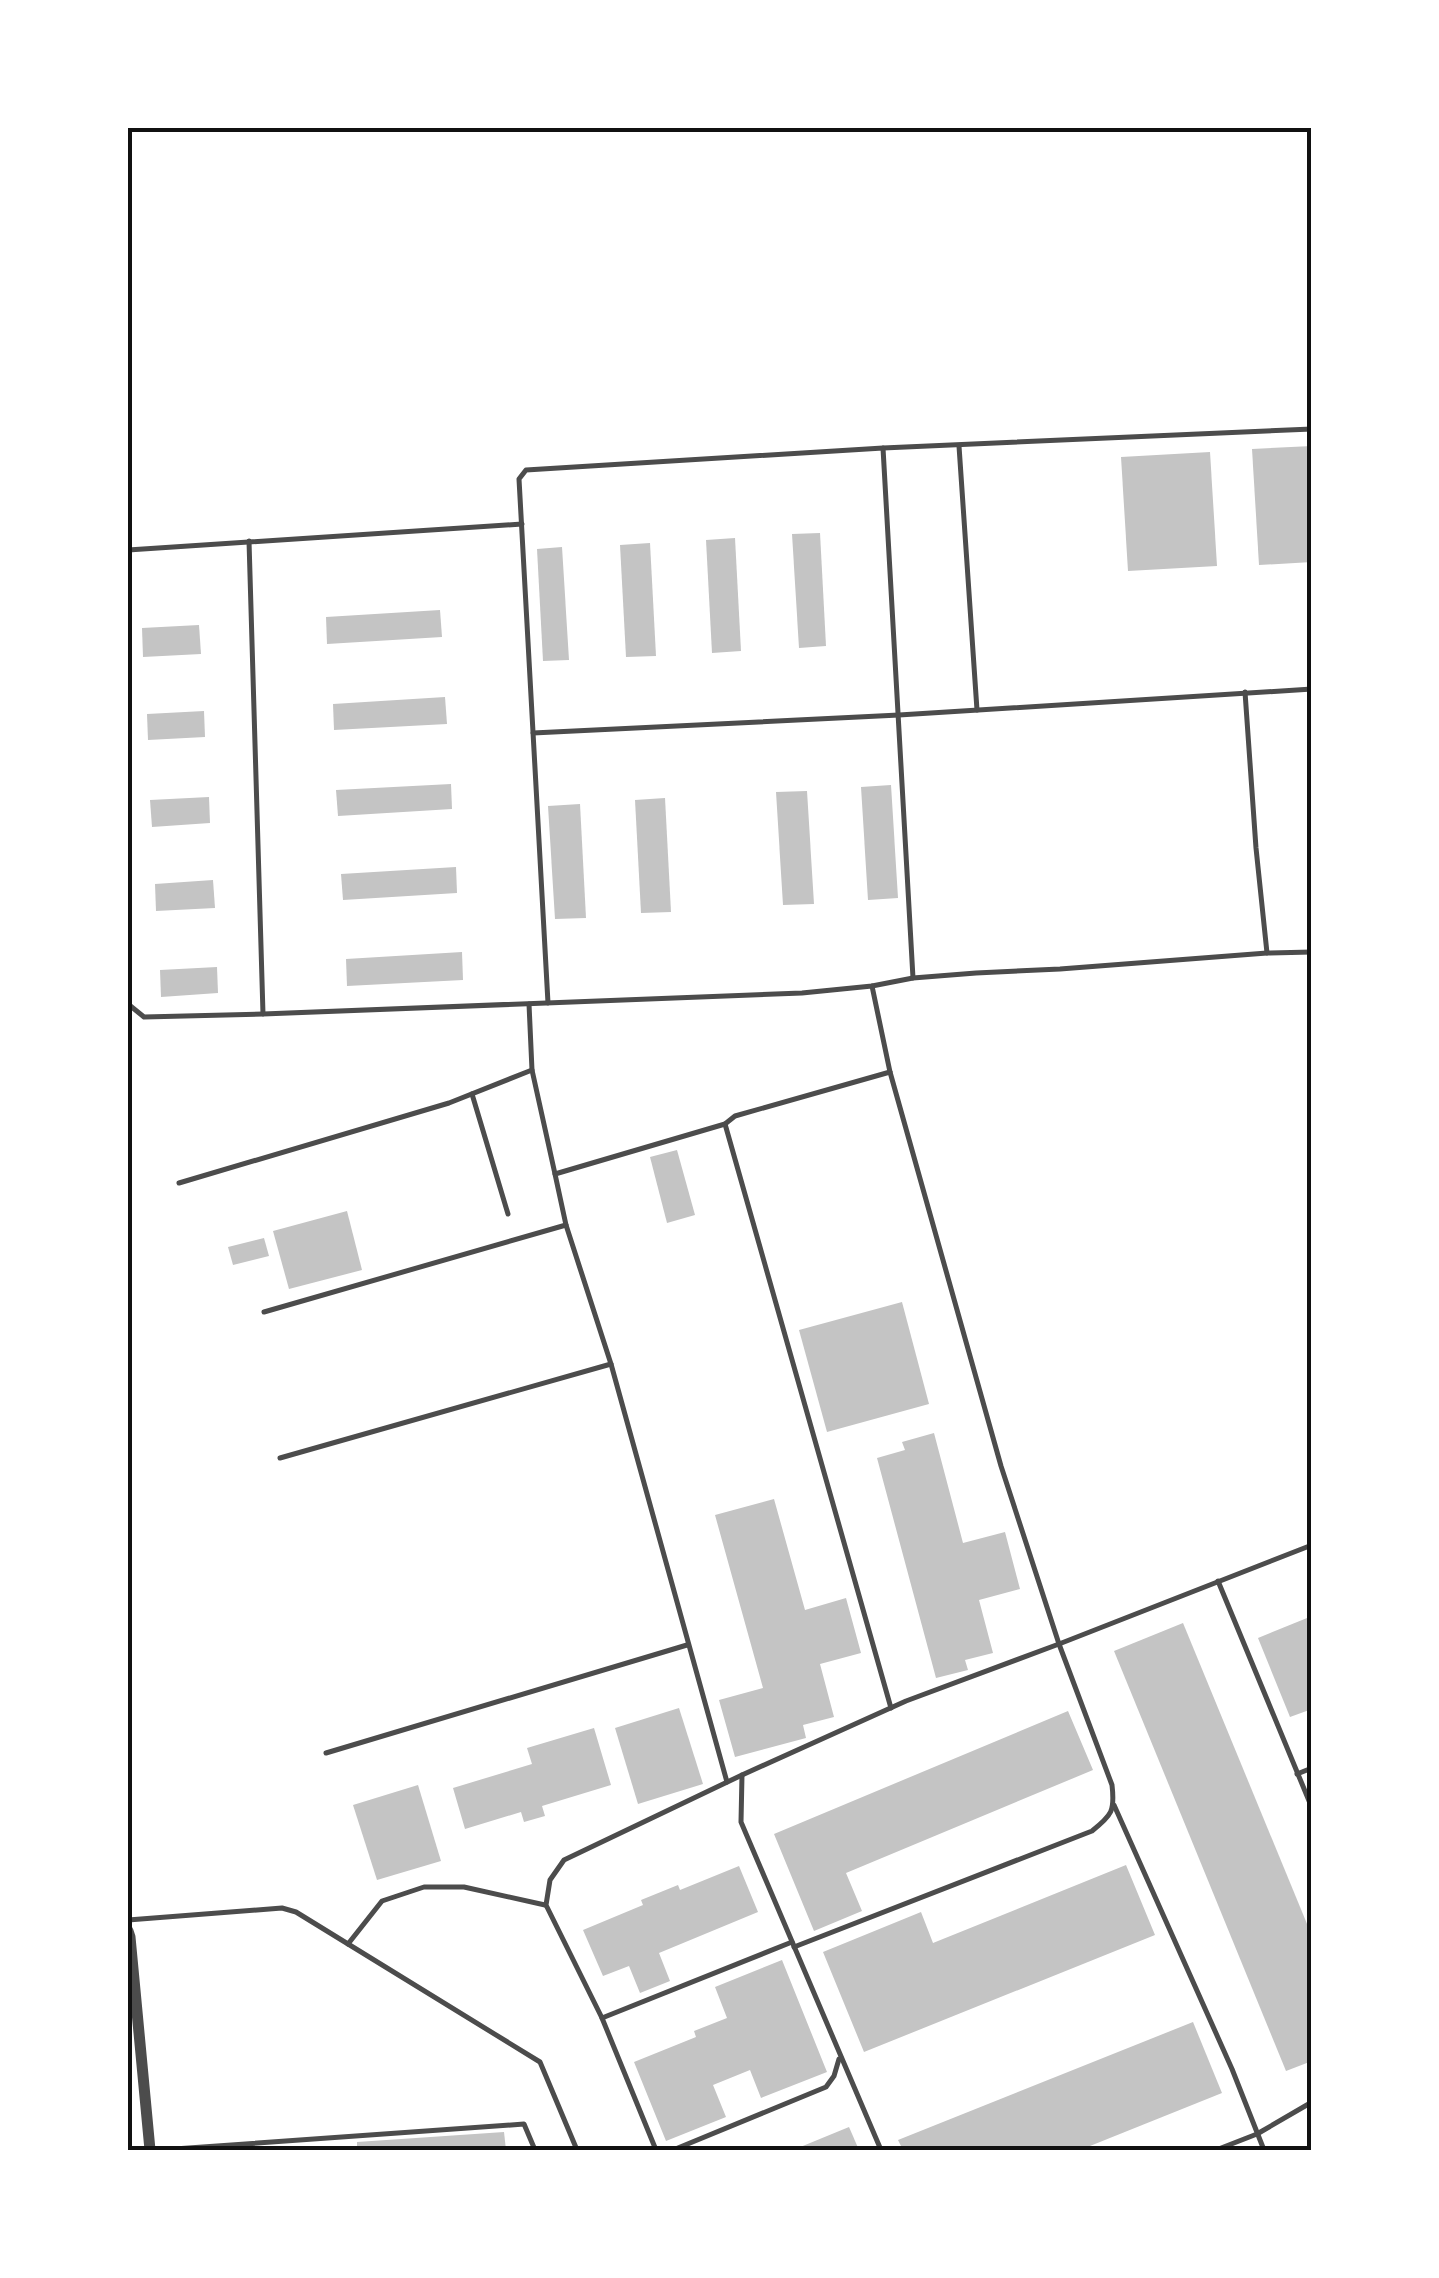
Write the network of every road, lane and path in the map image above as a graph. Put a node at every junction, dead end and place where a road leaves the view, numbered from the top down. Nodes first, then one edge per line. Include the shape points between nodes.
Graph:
1 (1312, 429) edge
2 (959, 446) junction
3 (883, 448) junction
4 (522, 524) junction
5 (249, 541) junction
6 (128, 550) edge
7 (1312, 689) edge
8 (1246, 692) junction
9 (978, 710) junction
10 (899, 716) junction
11 (533, 733) junction
12 (1312, 952) edge
13 (1267, 953) junction
14 (913, 978) junction
15 (872, 986) junction
16 (548, 1003) junction
17 (128, 1004) edge
18 (529, 1004) junction
19 (263, 1014) junction
20 (532, 1070) junction
21 (890, 1072) junction
22 (472, 1094) junction
23 (725, 1124) junction
24 (555, 1174) junction
25 (179, 1183) dead end
26 (508, 1214) dead end
27 (566, 1225) junction
28 (264, 1312) dead end
29 (611, 1364) junction
30 (280, 1458) dead end
31 (1312, 1544) edge
32 (1218, 1581) junction
33 (1059, 1644) junction
34 (688, 1645) junction
35 (891, 1708) junction
36 (326, 1753) dead end
37 (1312, 1768) edge
38 (1297, 1774) junction
39 (742, 1775) junction
40 (727, 1782) junction
41 (1114, 1805) junction
42 (1312, 1808) edge
43 (546, 1905) junction
44 (128, 1920) edge
45 (128, 1931) edge
46 (348, 1944) junction
47 (794, 1945) junction
48 (602, 2018) junction
49 (840, 2056) junction
50 (1312, 2102) edge
51 (1257, 2134) junction
52 (150, 2150) edge
53 (160, 2150) edge
54 (184, 2150) edge
55 (535, 2150) edge
56 (578, 2150) edge
57 (656, 2150) edge
58 (673, 2150) edge
59 (881, 2150) edge
60 (1216, 2150) edge
61 (1264, 2150) edge

1 - 2 lane
2 - 3 lane
2 - 9 lane
3 - 4 lane via 526,470 519,479
3 - 10 lane
4 - 5 lane
4 - 11 lane
5 - 6 lane
5 - 19 lane
7 - 8 lane
8 - 9 lane
8 - 13 lane
9 - 10 lane
10 - 11 lane
10 - 14 lane
11 - 16 lane
12 - 13 lane
13 - 14 lane
14 - 15 lane
15 - 16 lane
15 - 21 lane
16 - 18 lane
17 - 19 lane via 144,1017
18 - 19 lane
18 - 20 lane
20 - 22 lane
20 - 24 lane
21 - 23 lane
21 - 33 lane
22 - 25 lane
22 - 26 lane
23 - 24 lane
23 - 35 lane
24 - 27 lane
27 - 28 lane
27 - 29 lane
29 - 30 lane
29 - 34 lane
31 - 32 lane
32 - 33 lane
32 - 38 lane
33 - 35 lane
33 - 41 lane
34 - 36 lane
34 - 40 lane
35 - 39 lane
37 - 38 lane
38 - 42 lane
39 - 40 lane
39 - 47 lane via 741,1822
40 - 43 lane via 564,1860 550,1880
41 - 47 lane via 1092,1831
41 - 51 lane
43 - 46 lane via 464,1887 424,1888 382,1901
43 - 48 lane
44 - 46 lane via 282,1908
45 - 52 street
46 - 56 lane via 540,2062
47 - 48 lane
47 - 49 lane
48 - 57 lane
49 - 58 lane via 826,2087
49 - 59 lane
50 - 51 lane
51 - 60 lane
51 - 61 lane
53 - 54 lane
54 - 55 lane via 524,2124

